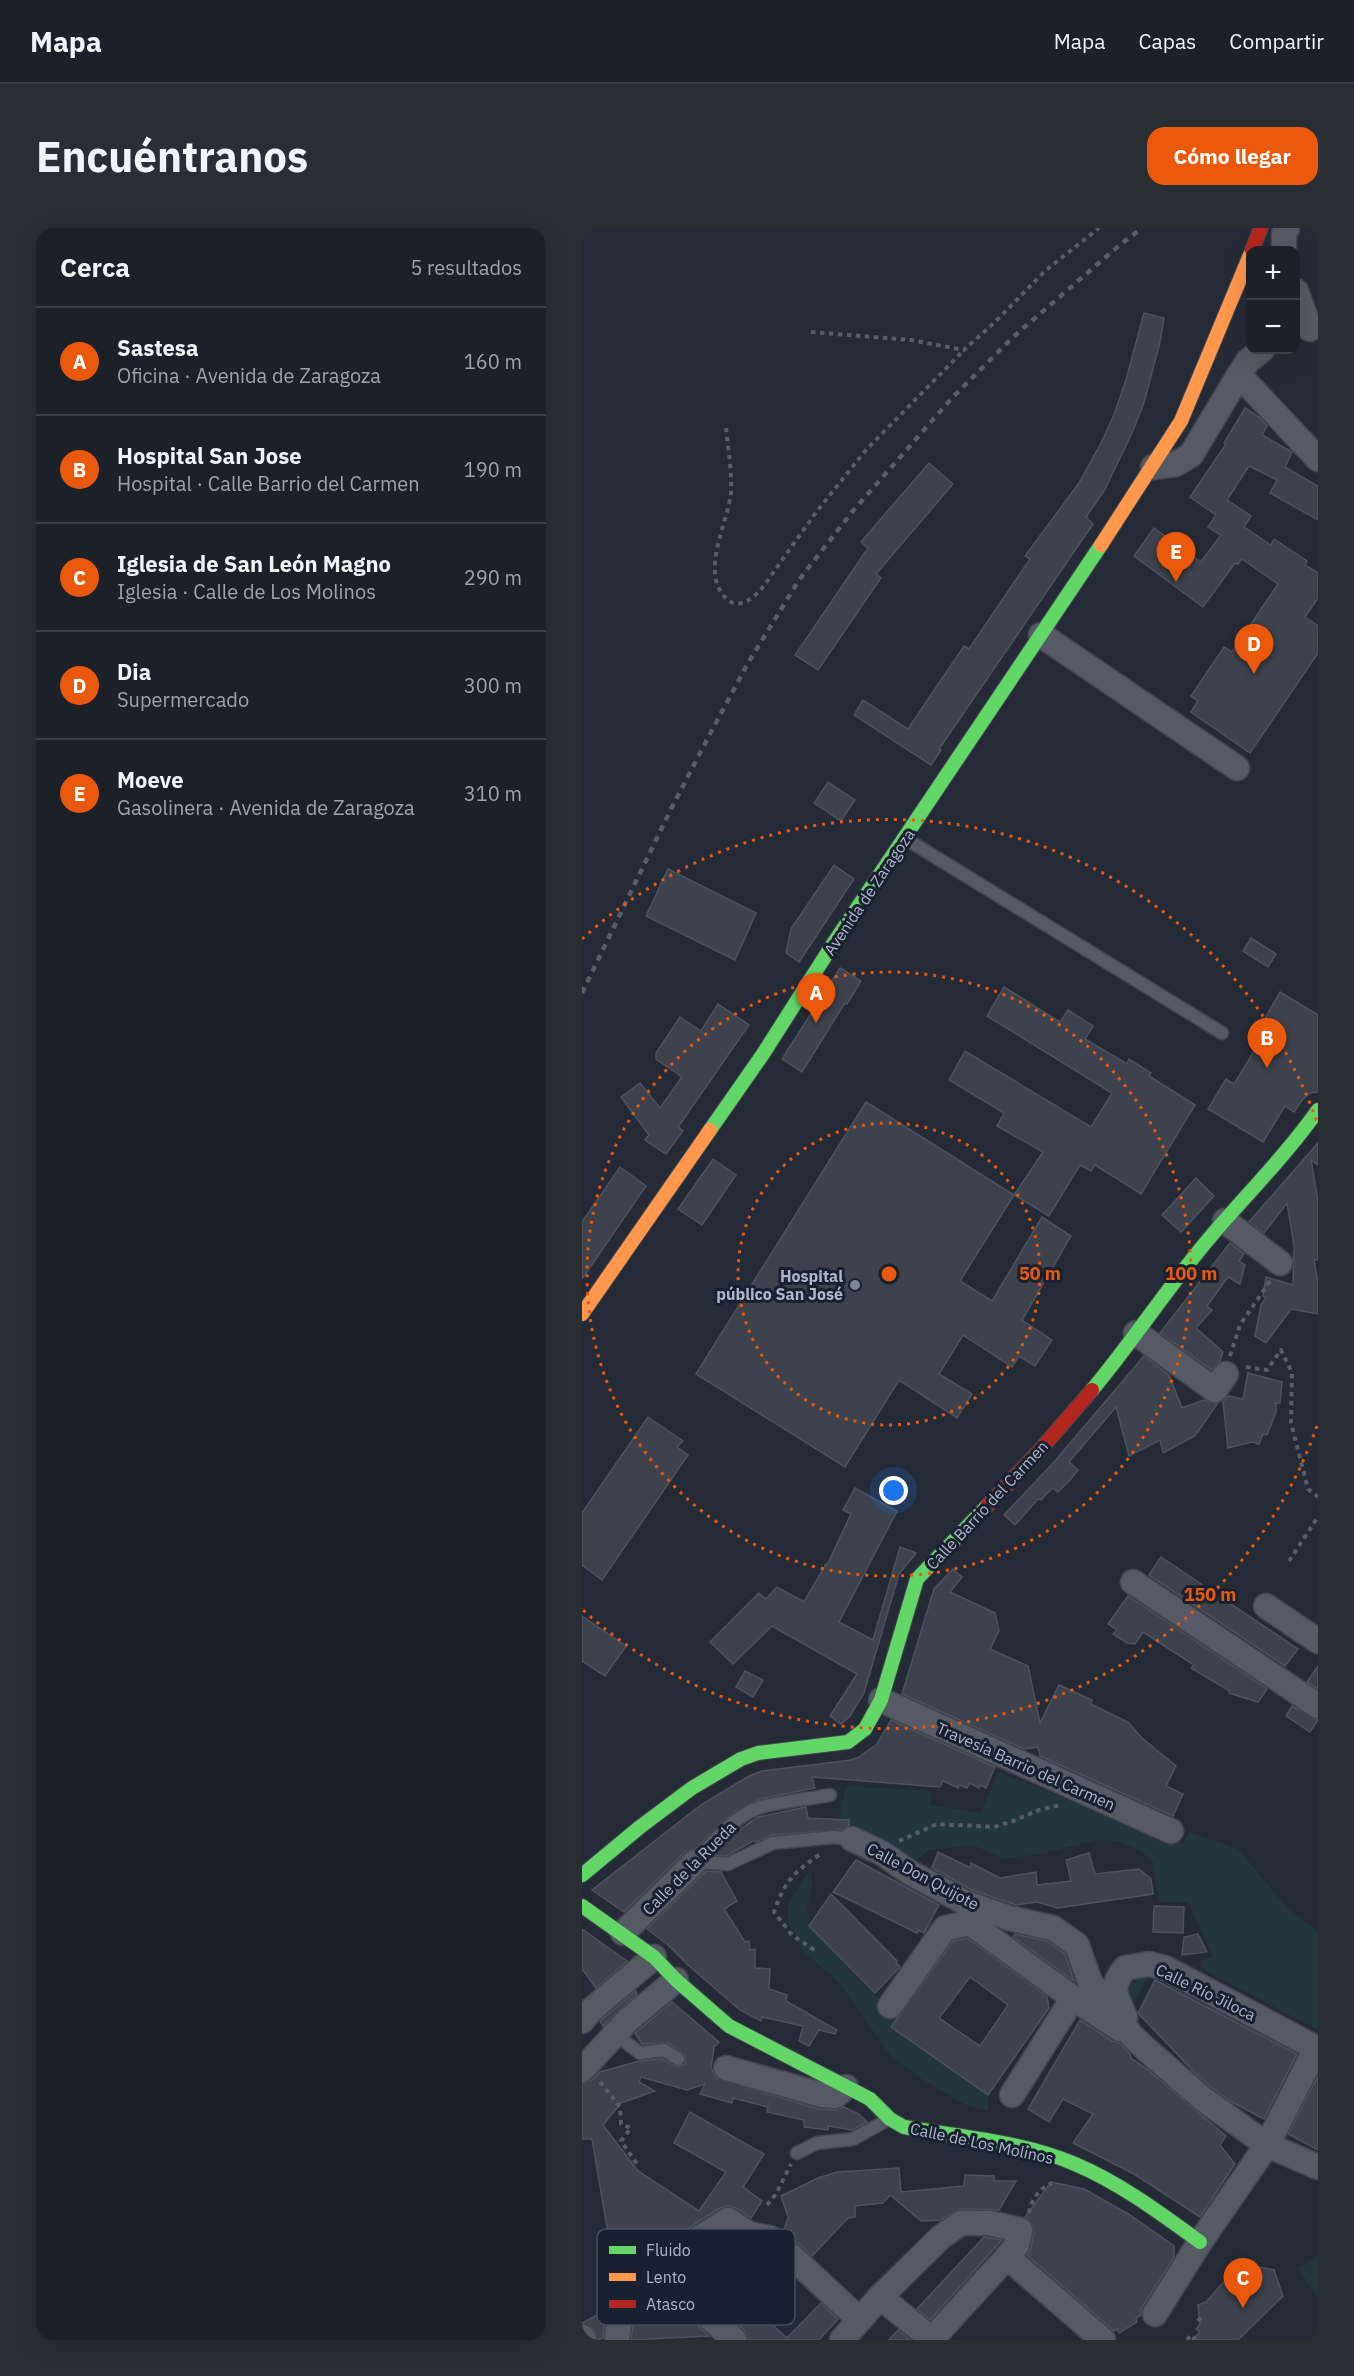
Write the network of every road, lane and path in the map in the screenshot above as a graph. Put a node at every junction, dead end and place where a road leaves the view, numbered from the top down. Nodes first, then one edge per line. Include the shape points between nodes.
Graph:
1 (1099, 228) edge
2 (1261, 228) edge
3 (1287, 228) edge
4 (1254, 246) edge
5 (1284, 246) edge
6 (1246, 266) edge
7 (1299, 300) edge
8 (1308, 330) edge
9 (811, 332) dead end
10 (964, 350) junction
11 (1257, 354) edge
12 (1239, 375) junction
13 (726, 428) dead end
14 (1318, 459) edge
15 (1153, 467) junction
16 (1041, 635) junction
17 (1237, 768) dead end
18 (905, 838) junction
19 (1222, 1033) dead end
20 (1318, 1110) edge
21 (1225, 1221) junction
22 (1280, 1263) joint
23 (582, 1314) edge
24 (1136, 1333) junction
25 (1226, 1374) junction
26 (1318, 1497) edge
27 (1318, 1518) edge
28 (1289, 1561) dead end
29 (1133, 1582) dead end
30 (1266, 1606) dead end
31 (1318, 1641) edge
32 (881, 1700) junction
33 (1318, 1706) edge
34 (830, 1795) dead end
35 (1067, 1804) dead end
36 (1171, 1831) dead end
37 (852, 1839) junction
38 (882, 1853) junction
39 (695, 1862) junction
40 (582, 1875) edge
41 (582, 1906) edge
42 (623, 1934) junction
43 (814, 1950) dead end
44 (654, 1957) junction
45 (676, 1980) junction
46 (1073, 1998) junction
47 (890, 2007) dead end
48 (582, 2021) edge
49 (615, 2034) junction
50 (1132, 2036) junction
51 (1317, 2049) edge
52 (678, 2059) dead end
53 (726, 2068) dead end
54 (590, 2075) edge
55 (846, 2087) junction
56 (1012, 2095) dead end
57 (890, 2119) junction
58 (1267, 2145) junction
59 (797, 2153) joint
60 (637, 2164) dead end
61 (1318, 2167) edge
62 (1055, 2181) dead end
63 (767, 2205) dead end
64 (714, 2229) edge
65 (742, 2229) edge
66 (1200, 2242) junction
67 (1015, 2244) junction
68 (795, 2261) edge
69 (880, 2297) junction
70 (1155, 2314) dead end
71 (860, 2319) junction
72 (619, 2325) edge
73 (717, 2325) edge
74 (617, 2340) edge
75 (734, 2340) edge
76 (842, 2340) edge
77 (932, 2340) edge
78 (1103, 2340) edge
79 (1187, 2340) edge
80 (1196, 2340) edge

1 - 10 path via 1045,271
2 - 4 street
3 - 5 street
6 - 15 street, Avenida de Zaragoza via 1199,382
7 - 8 street
9 - 10 path via 911,340
10 - 13 path via 866,450 760,591 748,602 739,604 730,602 723,594 715,574 719,538 731,494
11 - 12 street
12 - 14 street
12 - 15 street via 1191,455 1176,464
15 - 16 street, Avenida de Zaragoza
16 - 17 street
16 - 18 street, Avenida de Zaragoza
18 - 19 lane
18 - 23 street, Avenida de Zaragoza via 763,1054
20 - 21 street, Calle Barrio del Carmen via 1294,1144
21 - 22 street
21 - 24 street, Calle Barrio del Carmen
22 - 25 path via 1240,1325
24 - 25 street via 1215,1390
24 - 32 street, Calle Barrio del Carmen via 1040,1450 917,1579
25 - 26 path via 1245,1367 1267,1370 1281,1350 1292,1373 1291,1423 1308,1489
27 - 28 path
29 - 33 street
30 - 31 street
32 - 36 street, Travesía Barrio del Carmen
32 - 40 street, Calle Barrio del Carmen via 865,1729 848,1742 758,1753 727,1767 692,1788
34 - 39 lane, Calle de la Rueda via 756,1809 707,1847
35 - 38 path via 994,1827 937,1824 890,1845
37 - 38 street, Calle Don Quijote
37 - 39 lane, Calle Don Quijote via 773,1843 728,1864
37 - 43 path via 825,1851 793,1874 779,1896 774,1912 792,1935
38 - 50 street, Calle Don Quijote via 966,1903 1053,1928 1077,1945 1090,1982
39 - 42 street, Calle de la Rueda
41 - 42 street, Calle de Los Molinos
42 - 44 street, Calle de Los Molinos
44 - 45 street, Calle de Los Molinos
44 - 48 street
45 - 49 street
45 - 55 street, Calle de Los Molinos via 729,2026
46 - 47 street, Calle Don Quijote via 970,1923 945,1928
46 - 50 street, Calle Don Quijote
46 - 56 street
49 - 52 lane via 640,2053 664,2050
49 - 54 street
50 - 51 street, Calle Río Jiloca via 1115,1992 1116,1979 1125,1968 1149,1964 1165,1968
50 - 58 street, Calle Don Quijote via 1203,2099
51 - 58 street
53 - 55 street via 822,2095 835,2096
54 - 60 path via 621,2107 621,2124 631,2128 621,2141
55 - 57 street, Calle de Los Molinos via 870,2099
57 - 59 lane via 853,2139 817,2143
57 - 66 street, Calle de Los Molinos via 904,2127 1034,2150 1076,2164 1130,2192
58 - 61 street, Calle Don Quijote
58 - 66 street
59 - 63 path
62 - 67 path via 1043,2186 1031,2204
64 - 65 street via 728,2220
66 - 70 street
67 - 69 street via 990,2223 961,2223 940,2237
67 - 77 street
67 - 78 street
68 - 71 street
69 - 71 street
69 - 77 street
71 - 76 street
72 - 74 street
73 - 75 street
79 - 80 path via 1191,2335

